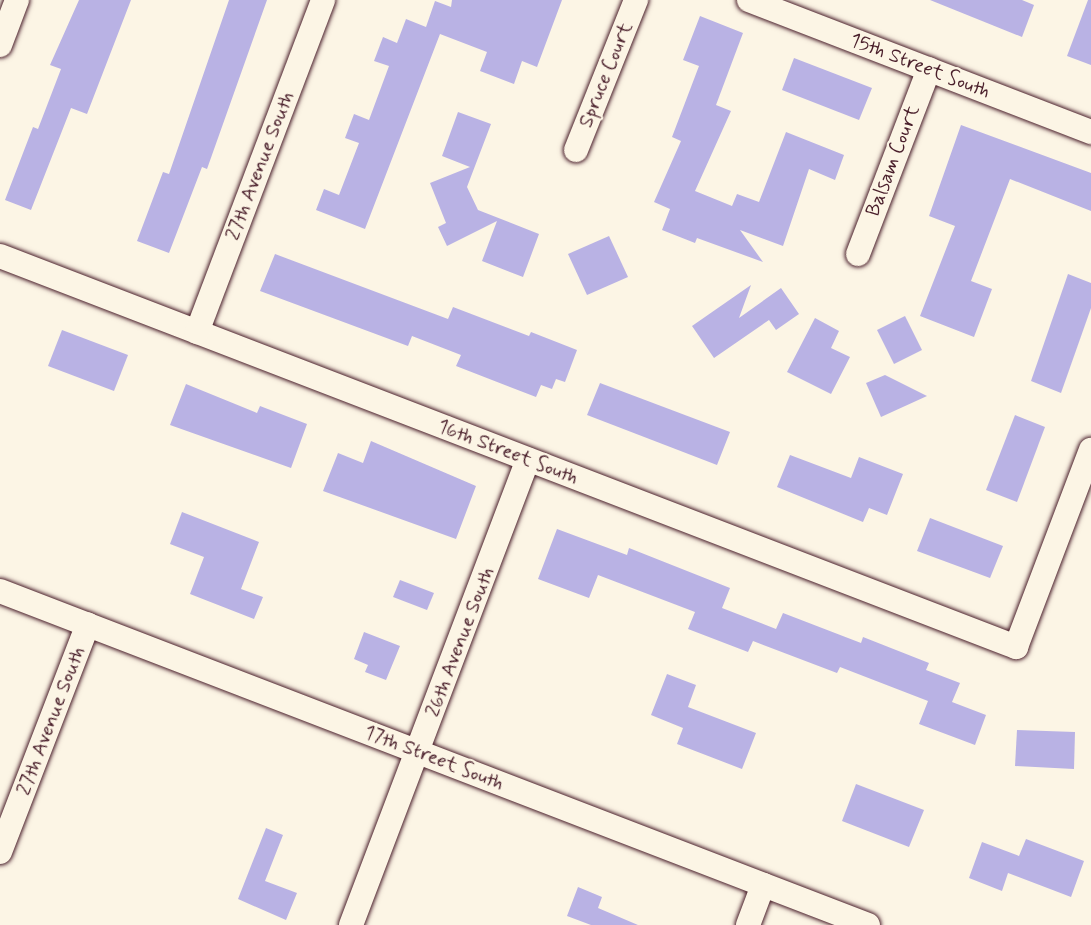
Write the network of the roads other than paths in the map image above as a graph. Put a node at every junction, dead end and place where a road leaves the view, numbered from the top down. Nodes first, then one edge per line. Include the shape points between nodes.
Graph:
1 (17, 0) edge
2 (323, 0) edge
3 (636, 0) edge
4 (749, 0) edge
5 (0, 45) edge
6 (929, 69) junction
7 (1091, 132) edge
8 (576, 150) dead end
9 (858, 254) dead end
10 (0, 256) edge
11 (197, 332) junction
12 (1091, 450) edge
13 (528, 459) junction
14 (0, 591) edge
15 (88, 624) junction
16 (418, 752) junction
17 (0, 852) edge
18 (764, 885) junction
19 (351, 925) edge
20 (748, 925) edge
21 (868, 925) edge

1 - 5 street
2 - 11 street, 27th Avenue South
3 - 8 street, Spruce Court
4 - 6 street, 15th Street South
6 - 7 street, 15th Street South
6 - 9 street, Balsam Court
10 - 11 street, 16th Street South
11 - 13 street, 16th Street South
12 - 13 street, 16th Street South via 1016,647
13 - 16 street, 26th Avenue South
14 - 15 street, 17th Street South
15 - 16 street, 17th Street South
15 - 17 street, 27th Avenue South
16 - 18 street, 17th Street South
16 - 19 street, 26th Avenue South
18 - 20 street
18 - 21 street, 17th Street South

